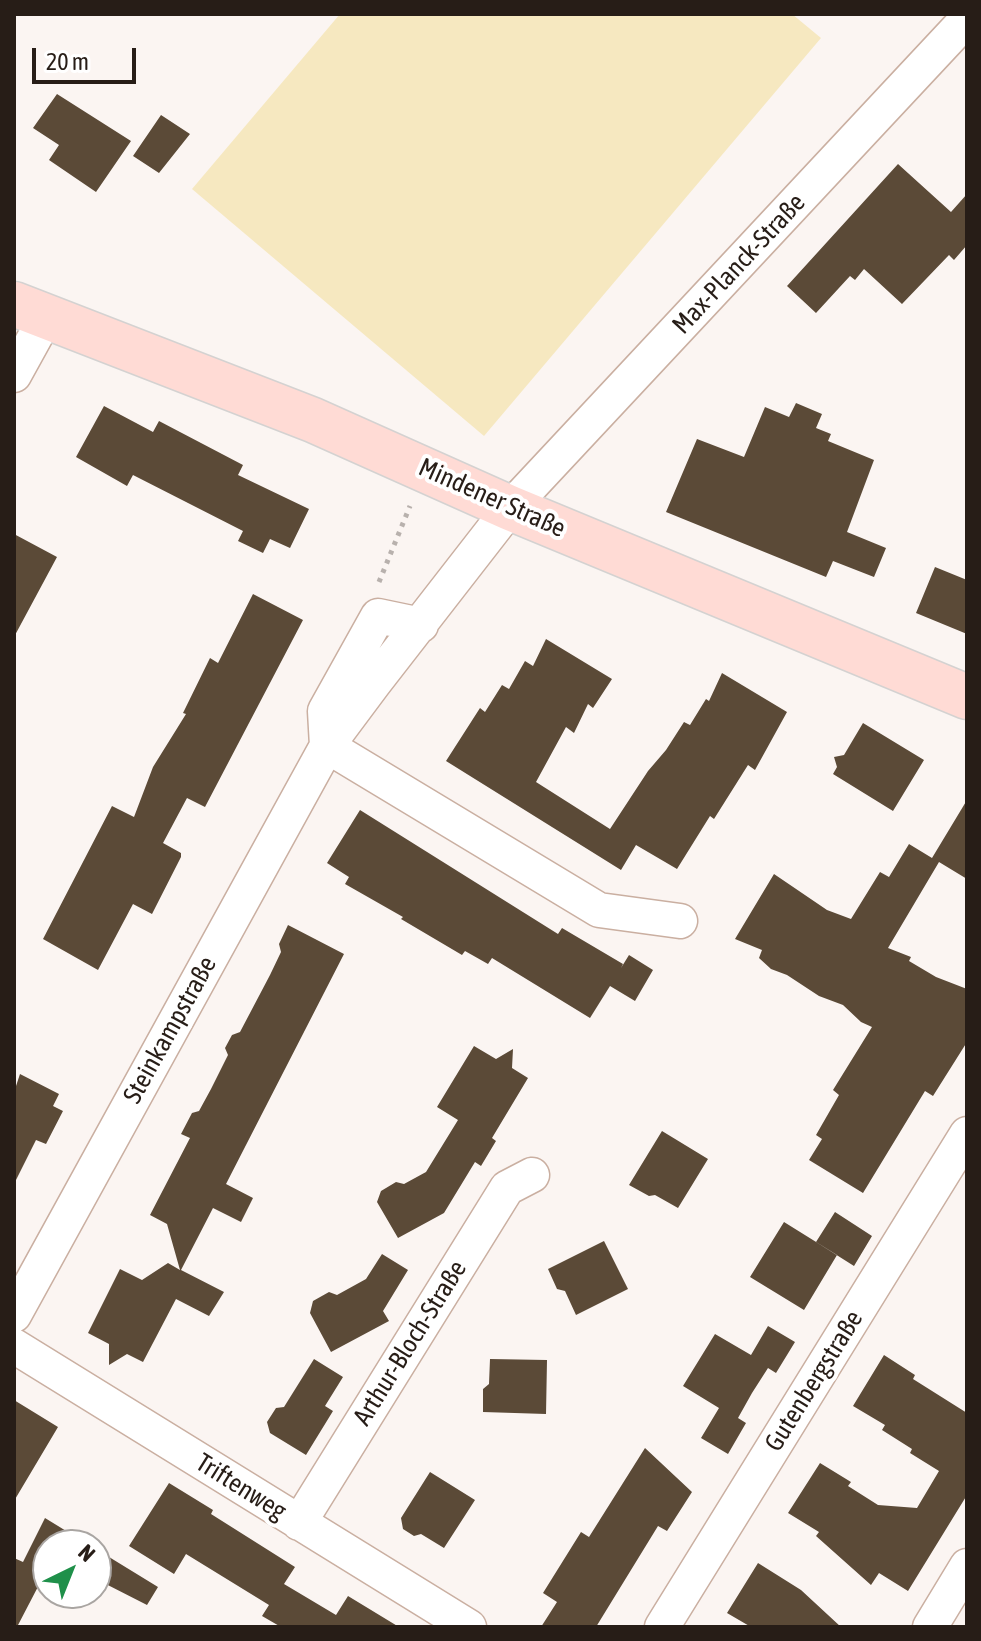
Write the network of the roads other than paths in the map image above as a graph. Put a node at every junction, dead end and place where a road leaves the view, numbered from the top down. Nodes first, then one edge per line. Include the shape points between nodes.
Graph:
1 (967, 19) edge
2 (30, 310) edge
3 (14, 375) edge
4 (510, 508) junction
5 (421, 625) junction
6 (967, 697) edge
7 (327, 746) junction
8 (680, 921) dead end
9 (967, 1134) edge
10 (532, 1175) dead end
11 (14, 1315) edge
12 (14, 1346) edge
13 (299, 1523) junction
14 (967, 1566) edge
15 (469, 1627) edge
16 (662, 1627) edge
17 (930, 1627) edge

1 - 4 street, Max-Planck-Straße
2 - 3 street
2 - 4 main road, Mindener Straße via 313,420
4 - 5 street, Steinkampstraße
4 - 6 main road, Mindener Straße
5 - 7 street, Steinkampstraße
5 - 7 street via 378,616 325,711
7 - 8 street via 599,910
7 - 11 street, Steinkampstraße
9 - 16 street, Gutenbergstraße
10 - 13 street, Arthur-Bloch-Straße via 507,1188
12 - 13 street, Triftenweg
13 - 15 street, Triftenweg
14 - 17 street

